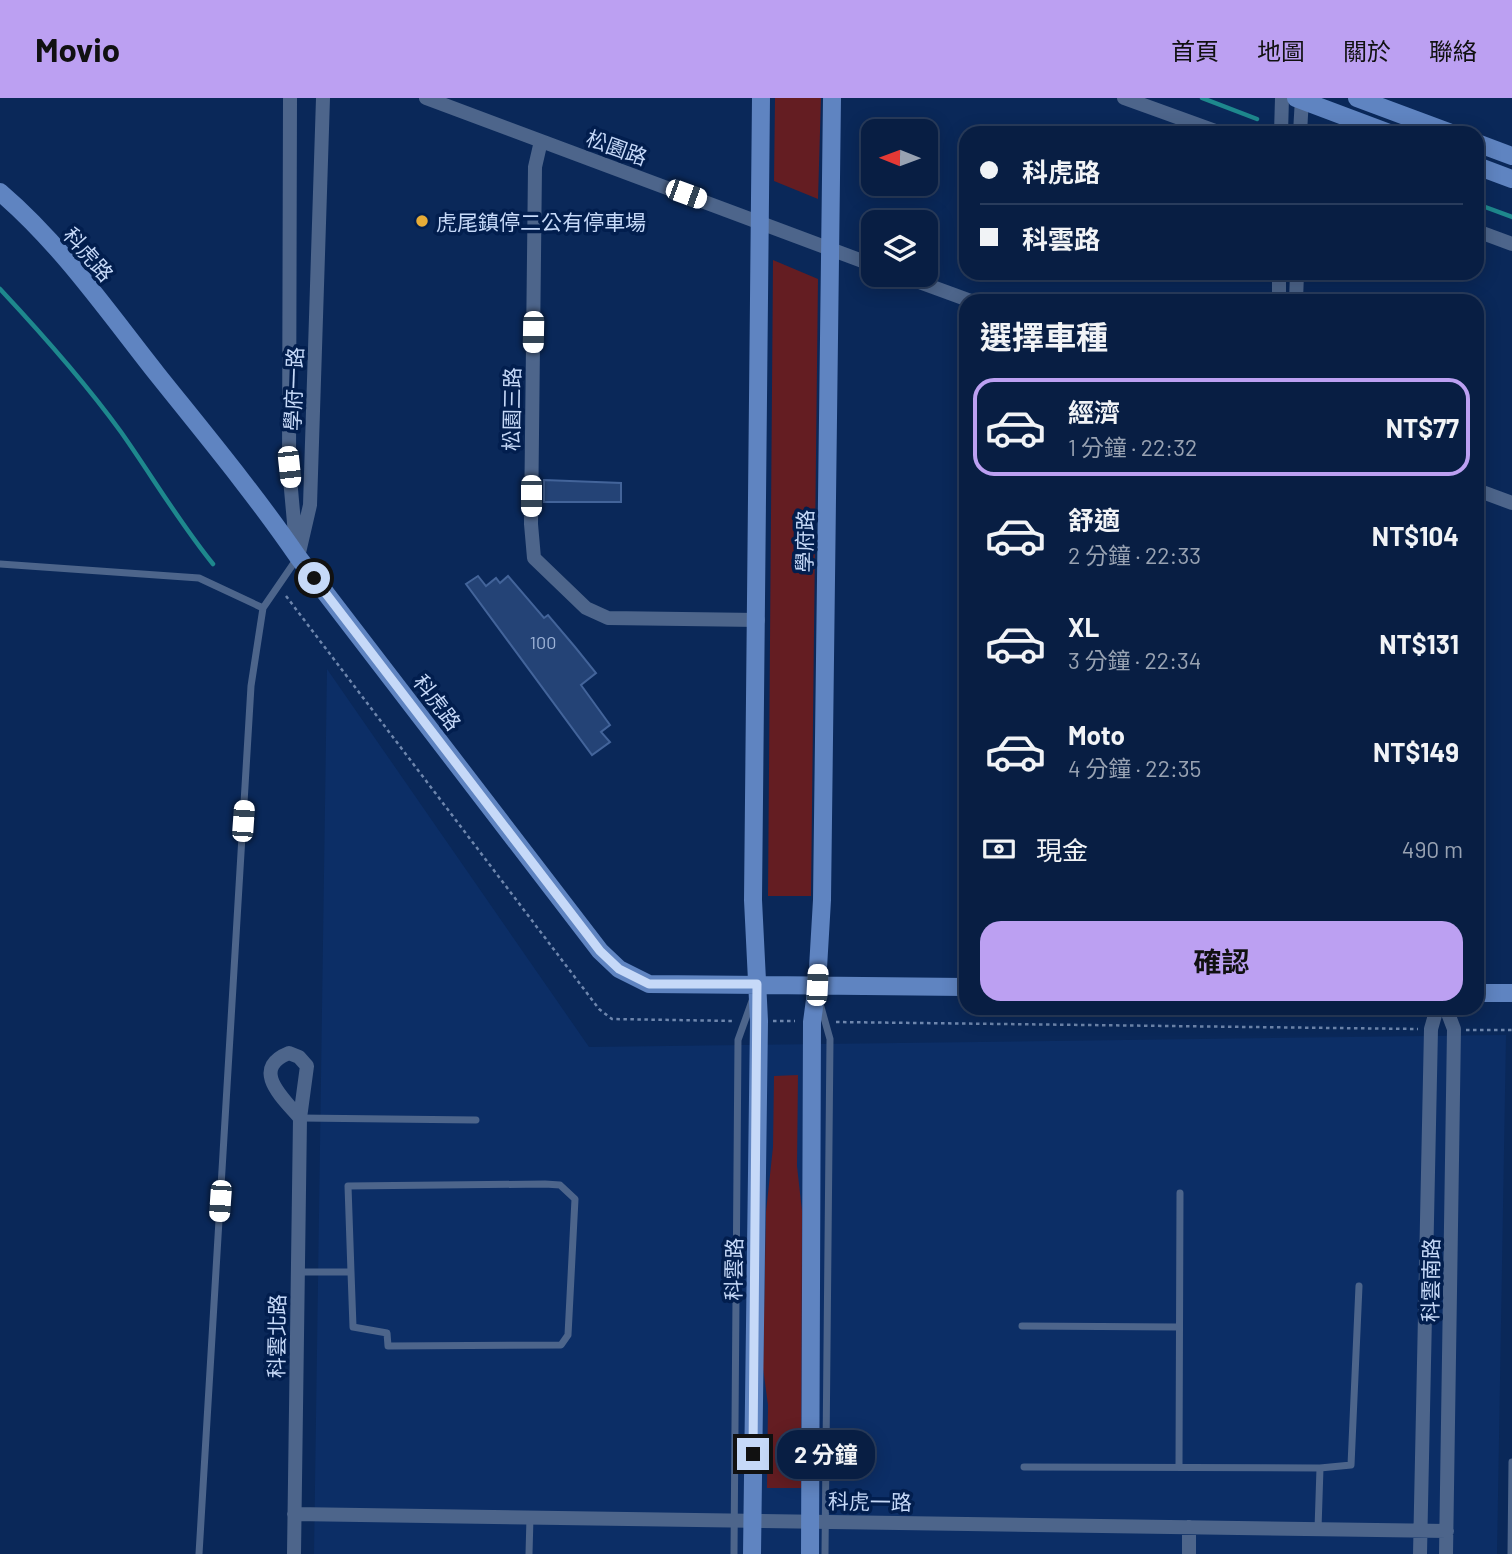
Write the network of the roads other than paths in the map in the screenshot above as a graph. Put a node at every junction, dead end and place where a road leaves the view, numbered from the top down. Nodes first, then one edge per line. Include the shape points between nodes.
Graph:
1 (290, 98) edge
2 (323, 98) edge
3 (426, 98) edge
4 (761, 98) edge
5 (832, 98) edge
6 (1124, 98) edge
7 (1282, 98) edge
8 (1357, 98) edge
9 (1300, 99) edge
10 (1202, 126) edge
11 (1281, 126) edge
12 (1300, 126) edge
13 (1371, 126) edge
14 (1432, 126) edge
15 (541, 141) junction
16 (1484, 146) edge
17 (1512, 156) edge
18 (1484, 169) edge
19 (1512, 179) edge
20 (0, 191) edge
21 (760, 222) junction
22 (1484, 234) edge
23 (1512, 244) edge
24 (830, 248) junction
25 (861, 260) edge
26 (933, 287) edge
27 (959, 297) edge
28 (1484, 493) edge
29 (1512, 503) edge
30 (298, 557) junction
31 (0, 564) edge
32 (263, 608) junction
33 (758, 620) junction
34 (757, 984) junction
35 (817, 985) junction
36 (959, 986) edge
37 (1484, 993) edge
38 (1512, 993) edge
39 (1435, 1015) edge
40 (1449, 1015) edge
41 (300, 1118) joint
42 (476, 1120) dead end
43 (1180, 1194) dead end
44 (297, 1272) junction
45 (351, 1272) junction
46 (1359, 1286) dead end
47 (1022, 1326) dead end
48 (1178, 1327) junction
49 (1512, 1461) edge
50 (1179, 1466) junction
51 (1024, 1467) dead end
52 (1320, 1468) junction
53 (294, 1514) junction
54 (530, 1517) junction
55 (744, 1520) junction
56 (817, 1521) junction
57 (1189, 1527) junction
58 (1318, 1528) junction
59 (1420, 1530) junction
60 (1447, 1531) junction
61 (198, 1554) edge
62 (294, 1554) edge
63 (529, 1554) edge
64 (734, 1554) edge
65 (752, 1554) edge
66 (810, 1554) edge
67 (825, 1554) edge
68 (1189, 1554) edge
69 (1420, 1554) edge
70 (1446, 1554) edge
71 (1511, 1554) edge

1 - 30 street, 學府一路 via 289,467
2 - 30 street, 學府一路 via 310,505
3 - 15 street, 松園路
4 - 21 street
5 - 24 street, 學府路
6 - 10 street
7 - 11 street
8 - 14 street
9 - 12 street
9 - 13 street
15 - 21 street, 松園路
15 - 33 street, 松園三路 via 534,167 534,558 586,608 608,618
16 - 17 street
18 - 19 street
20 - 30 street, 科虎路 via 105,307 260,501
21 - 24 street, 松園路
21 - 33 street
22 - 23 street
24 - 25 street, 松園路
24 - 35 street, 學府路 via 822,900
26 - 27 street
28 - 29 street
30 - 32 lane
30 - 34 street, 科虎路 via 600,951 619,969 649,984
31 - 32 lane via 199,578
32 - 61 lane via 251,686
33 - 34 street via 753,900
34 - 35 street, 科虎路
34 - 55 street, 科雲路
35 - 36 street, 科虎路
35 - 56 street via 811,1022
37 - 38 street
39 - 59 street, 科雲南路 via 1431,1029
40 - 60 street, 科雲南路 via 1454,1030
41 - 42 lane
41 - 44 street, 科雲北路
43 - 48 lane
44 - 45 lane
44 - 53 street, 科雲北路
45 - 45 lane via 353,1327 387,1332 388,1346 561,1345 568,1335 575,1199 560,1185 545,1184 348,1186
46 - 52 lane via 1351,1465
47 - 48 lane
48 - 50 lane
49 - 71 lane
50 - 51 lane
50 - 52 lane
52 - 58 lane
53 - 54 street, 科虎一路
53 - 62 street, 科雲北路
54 - 55 street, 科虎一路
54 - 63 lane
55 - 56 street, 科虎一路
55 - 64 lane
55 - 65 street, 科雲路
56 - 57 street, 科虎一路
56 - 66 street
56 - 67 lane
57 - 58 street, 科虎一路
57 - 68 street
58 - 59 street, 科虎一路
59 - 60 street, 科虎一路
59 - 69 street, 科雲南路
60 - 70 street, 科雲南路

